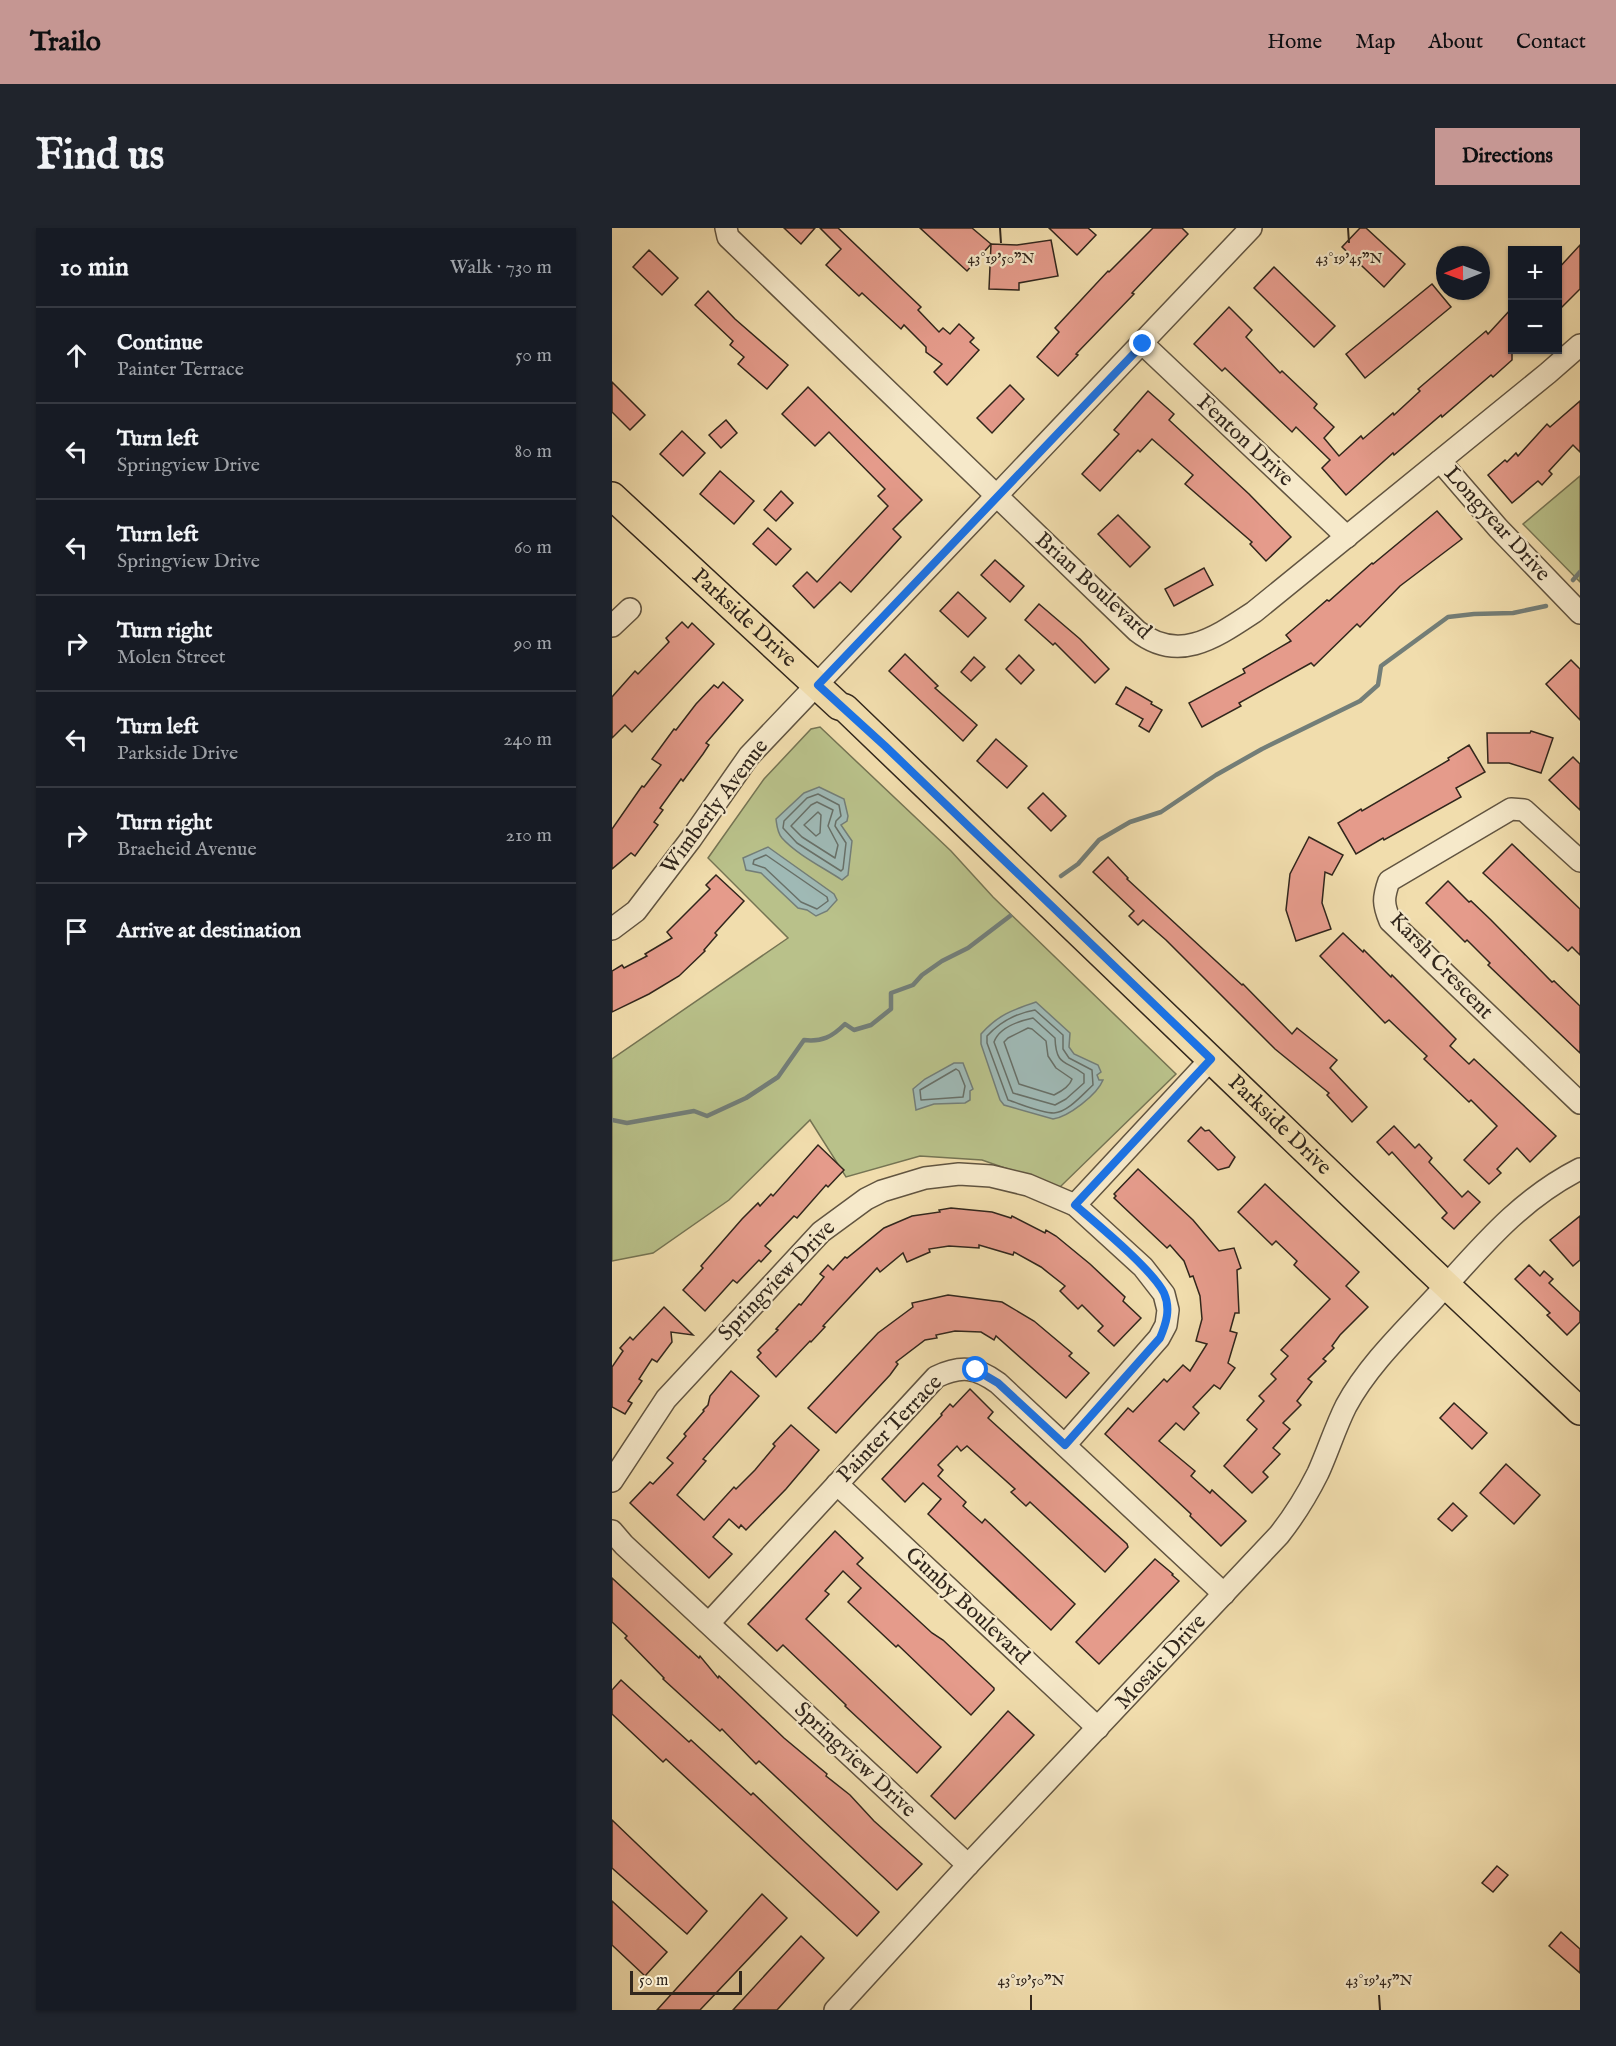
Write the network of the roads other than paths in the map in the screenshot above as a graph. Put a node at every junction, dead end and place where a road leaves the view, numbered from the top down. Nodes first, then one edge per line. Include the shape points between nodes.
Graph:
1 (1251, 228) edge
2 (727, 233) edge
3 (1143, 344) junction
4 (1580, 345) edge
5 (1440, 461) junction
6 (612, 496) edge
7 (995, 496) junction
8 (1347, 537) junction
9 (630, 609) dead end
10 (1580, 613) edge
11 (612, 626) edge
12 (818, 685) junction
13 (1580, 861) edge
14 (612, 929) edge
15 (1211, 1059) junction
16 (1580, 1103) edge
17 (1580, 1169) edge
18 (1075, 1205) junction
19 (1446, 1285) junction
20 (1580, 1411) edge
21 (1065, 1445) junction
22 (612, 1481) edge
23 (837, 1484) junction
24 (612, 1531) edge
25 (1224, 1594) junction
26 (709, 1623) junction
27 (1098, 1728) junction
28 (968, 1865) junction
29 (836, 2010) edge

1 - 3 street, Wimberly Avenue
2 - 7 street, Brian Boulevard
3 - 7 street, Wimberly Avenue
3 - 8 street, Fenton Drive
4 - 5 street, Brian Boulevard
5 - 8 street, Brian Boulevard
5 - 10 street, Longyear Drive
6 - 12 main road, Parkside Drive
7 - 8 street, Brian Boulevard via 1137,631 1172,647 1196,645 1240,621
7 - 12 street, Wimberly Avenue
9 - 11 street
12 - 14 street, Wimberly Avenue via 749,756 636,911
12 - 15 main road, Parkside Drive
13 - 16 street, Karsh Crescent via 1524,810 1511,809 1389,880 1384,893 1390,921
15 - 18 street
15 - 19 main road, Parkside Drive
17 - 19 street, Mosaic Drive via 1529,1200
18 - 21 street, Springview Drive via 1143,1267 1164,1294 1168,1310 1160,1338
18 - 22 street, Springview Drive via 1016,1182 959,1174 925,1178 866,1199 821,1232 666,1399
19 - 20 main road, Parkside Drive
19 - 25 street, Mosaic Drive via 1359,1384 1293,1517
21 - 23 street, Painter Terrace via 989,1377 976,1370 956,1369 936,1377
21 - 25 street, Painter Terrace
23 - 26 street, Painter Terrace
23 - 27 street, Gunby Boulevard
24 - 26 street, Springview Drive
25 - 27 street, Mosaic Drive
26 - 28 street, Springview Drive
27 - 28 street, Mosaic Drive
28 - 29 street, Mosaic Drive

